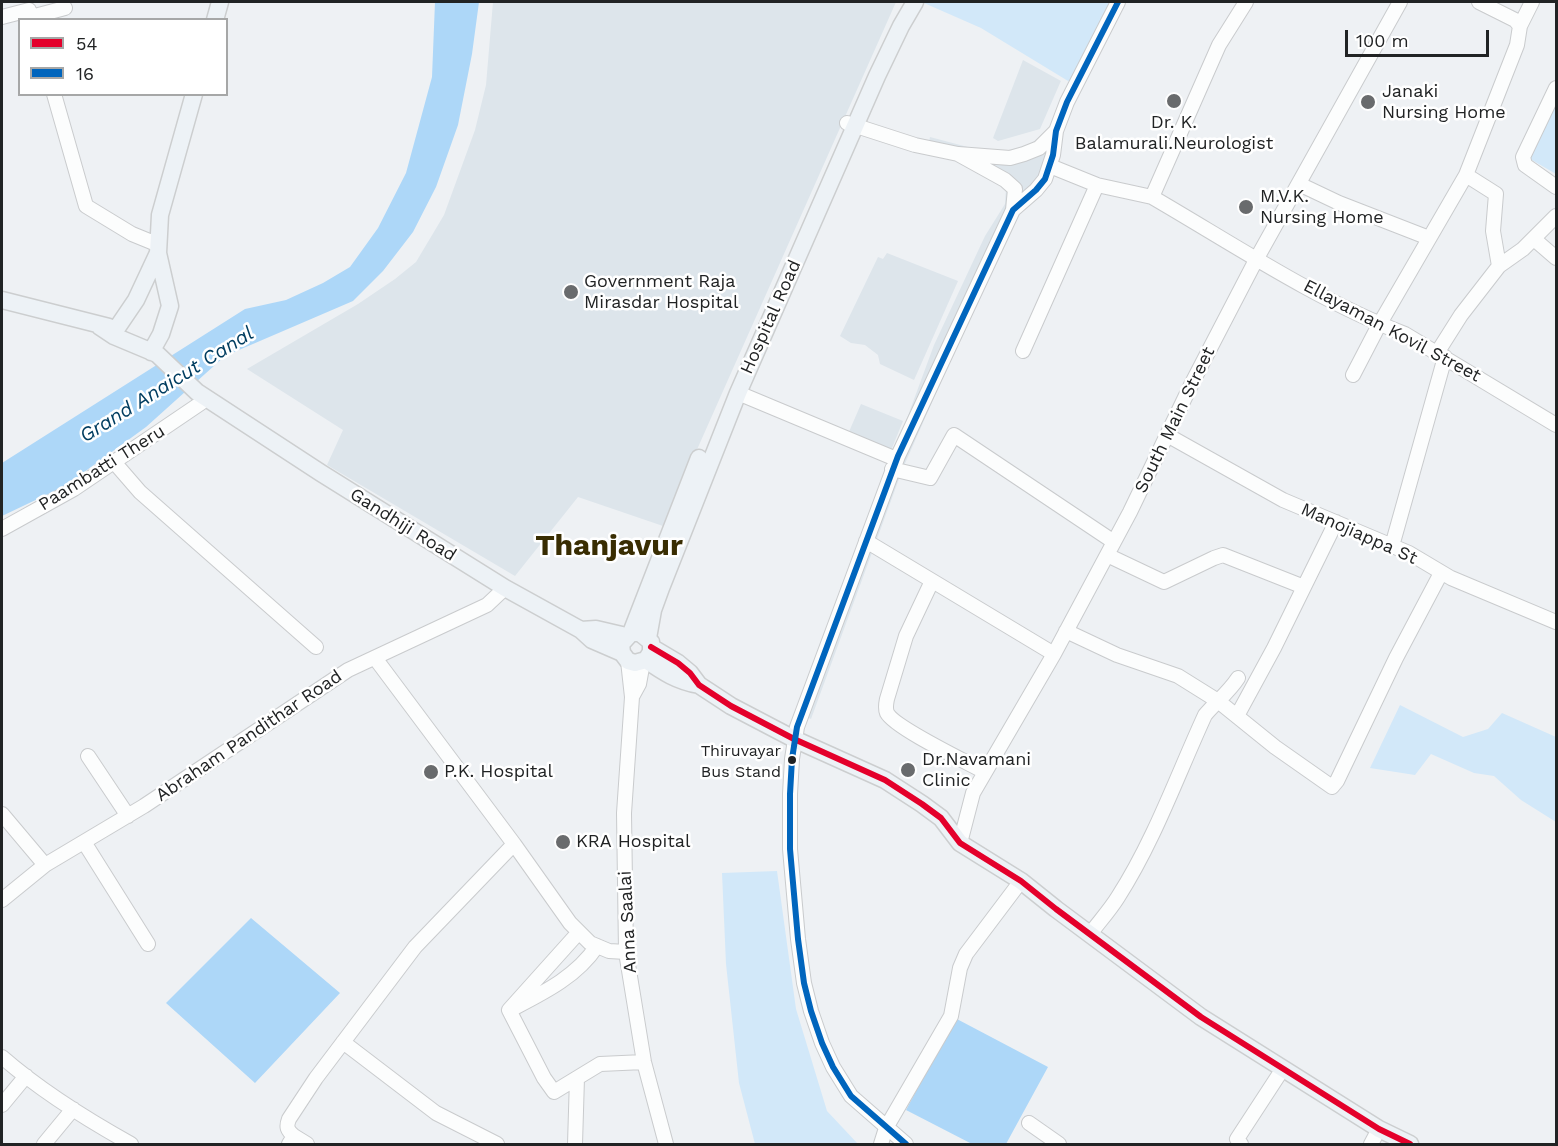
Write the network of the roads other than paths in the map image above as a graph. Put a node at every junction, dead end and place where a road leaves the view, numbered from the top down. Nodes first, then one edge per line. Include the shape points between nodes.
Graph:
1 (220, 2) edge
2 (910, 2) edge
3 (1118, 2) edge
4 (1246, 2) edge
5 (1400, 2) edge
6 (1479, 2) edge
7 (1532, 2) edge
8 (65, 8) dead end
9 (30, 12) edge
10 (2, 17) edge
11 (216, 18) edge
12 (1520, 26) junction
13 (1557, 88) edge
14 (55, 96) edge
15 (193, 96) edge
16 (852, 124) junction
17 (1056, 131) junction
18 (958, 154) junction
19 (1050, 166) junction
20 (1466, 175) junction
21 (1299, 184) junction
22 (1097, 185) junction
23 (1557, 187) edge
24 (1152, 197) junction
25 (1013, 210) junction
26 (1557, 216) edge
27 (1429, 238) junction
28 (1534, 239) junction
29 (158, 249) junction
30 (1257, 258) junction
31 (1557, 258) edge
32 (1499, 266) junction
33 (2, 300) edge
34 (1379, 325) junction
35 (116, 332) junction
36 (157, 349) junction
37 (1023, 351) dead end
38 (1441, 355) junction
39 (1353, 375) dead end
40 (200, 393) junction
41 (738, 393) junction
42 (1557, 424) edge
43 (1167, 435) junction
44 (114, 462) junction
45 (894, 464) junction
46 (1336, 522) junction
47 (2, 529) edge
48 (866, 541) junction
49 (1114, 542) junction
50 (1392, 546) junction
51 (1107, 555) junction
52 (1442, 573) junction
53 (932, 580) junction
54 (1304, 587) junction
55 (505, 588) junction
56 (1557, 622) edge
57 (581, 630) junction
58 (1066, 631) junction
59 (628, 635) junction
60 (316, 647) dead end
61 (640, 654) junction
62 (1054, 654) junction
63 (375, 658) junction
64 (1239, 678) dead end
65 (1218, 701) junction
66 (1237, 716) junction
67 (794, 739) junction
68 (88, 756) dead end
69 (985, 772) junction
70 (2, 814) edge
71 (128, 816) junction
72 (84, 842) junction
73 (960, 843) junction
74 (514, 844) junction
75 (45, 866) junction
76 (1021, 881) junction
77 (2, 900) edge
78 (579, 932) junction
79 (1090, 934) junction
80 (148, 944) dead end
81 (597, 946) junction
82 (626, 952) junction
83 (509, 1010) junction
84 (343, 1042) junction
85 (2, 1057) edge
86 (644, 1062) junction
87 (1282, 1070) junction
88 (26, 1076) junction
89 (577, 1078) junction
90 (2, 1105) edge
91 (73, 1109) junction
92 (1029, 1123) dead end
93 (886, 1128) junction
94 (1375, 1137) edge
95 (291, 1140) edge
96 (44, 1144) edge
97 (131, 1144) edge
98 (307, 1144) edge
99 (497, 1144) edge
100 (575, 1144) edge
101 (666, 1144) edge
102 (881, 1144) edge
103 (906, 1144) edge
104 (1059, 1144) edge
105 (1241, 1144) edge
106 (1410, 1144) edge

1 - 11 main road
2 - 16 main road, Hospital Road
3 - 17 street
4 - 24 street via 1219,45
5 - 21 street, South Main Street
6 - 12 street
7 - 12 street
8 - 9 street
9 - 10 street
12 - 20 street via 1517,45
13 - 23 street via 1523,157 1525,165
14 - 29 street via 86,206
15 - 29 main road via 160,215
16 - 18 street via 915,145
16 - 41 main road, Hospital Road
16 - 59 main road, Hospital Road via 727,393
17 - 18 street via 1039,148 1010,158
17 - 19 street
18 - 25 street via 1015,189
19 - 22 street, Ellayaman Kovil Street
19 - 25 street via 1036,190
20 - 27 street
20 - 32 street via 1496,194 1493,231
21 - 27 street
21 - 30 street, South Main Street
22 - 24 street, Ellayaman Kovil Street
22 - 37 street
24 - 30 street, Ellayaman Kovil Street
25 - 45 street
26 - 28 street
27 - 34 street
28 - 31 street
28 - 32 street
29 - 35 main road via 136,300
29 - 36 main road via 170,306
30 - 34 street, Ellayaman Kovil Street
30 - 43 street, South Main Street
32 - 38 street via 1461,315
33 - 35 main road
34 - 38 street, Ellayaman Kovil Street via 1405,334
34 - 39 street
35 - 36 main road
36 - 40 main road, Gandhiji Road
38 - 42 street, Ellayaman Kovil Street
38 - 50 street
40 - 44 street, Paambatti Theru
40 - 55 main road, Gandhiji Road
41 - 45 street
41 - 61 main road, Hospital Road via 661,588
43 - 46 street, Manojiappa St via 1283,500
43 - 49 street, South Main Street
44 - 47 street, Paambatti Theru
44 - 60 street via 140,492
45 - 48 street
45 - 49 street via 930,478 954,435
46 - 50 street, Manojiappa St
46 - 54 street
48 - 53 street
48 - 67 street
49 - 51 street, South Main Street
50 - 52 street, Manojiappa St
51 - 54 street via 1164,582 1223,555
51 - 58 street, South Main Street
52 - 56 street, Manojiappa St
52 - 66 street via 1332,786
53 - 62 street
53 - 69 street via 902,647 887,699 887,713 900,725
54 - 66 street
55 - 57 main road, Gandhiji Road
55 - 63 street, Abraham Pandithar Road via 487,605
57 - 59 main road, Gandhiji Road
57 - 61 main road, Gandhiji Road via 592,640
58 - 62 street, South Main Street
58 - 65 street via 1117,655 1178,676
59 - 61 main road, Gandhiji Road via 640,633
61 - 67 main road via 678,663 699,685 731,706
61 - 82 street, Anna Saalai via 632,697 624,813
62 - 69 street, South Main Street
63 - 71 street, Abraham Pandithar Road via 348,670
63 - 74 street
64 - 65 street
65 - 66 street
65 - 79 street via 1205,715 1163,812 1118,898
67 - 73 main road via 885,780 941,818
67 - 93 street via 790,849 804,983 833,1067 851,1096
68 - 71 street
69 - 73 street, South Main Street via 974,793
70 - 75 street
71 - 72 street, Abraham Pandithar Road
72 - 75 street, Abraham Pandithar Road
72 - 80 street
73 - 76 main road
74 - 78 street
74 - 84 street via 415,947
75 - 77 street, Abraham Pandithar Road
76 - 79 main road
76 - 93 street via 966,954 951,1016
78 - 81 street
78 - 83 street
79 - 87 main road via 1201,1017
81 - 82 street
81 - 83 street via 588,959 556,986
82 - 86 street, Anna Saalai
83 - 89 street via 554,1092
84 - 95 street via 289,1119
84 - 99 street via 436,1113
85 - 88 street
86 - 89 street via 600,1064
86 - 101 street, Anna Saalai
87 - 94 main road
87 - 105 street via 1237,1140
88 - 90 street
88 - 91 street
89 - 100 street
91 - 96 street
91 - 97 street
92 - 104 street
93 - 102 street
93 - 103 street
94 - 106 main road
95 - 98 street

